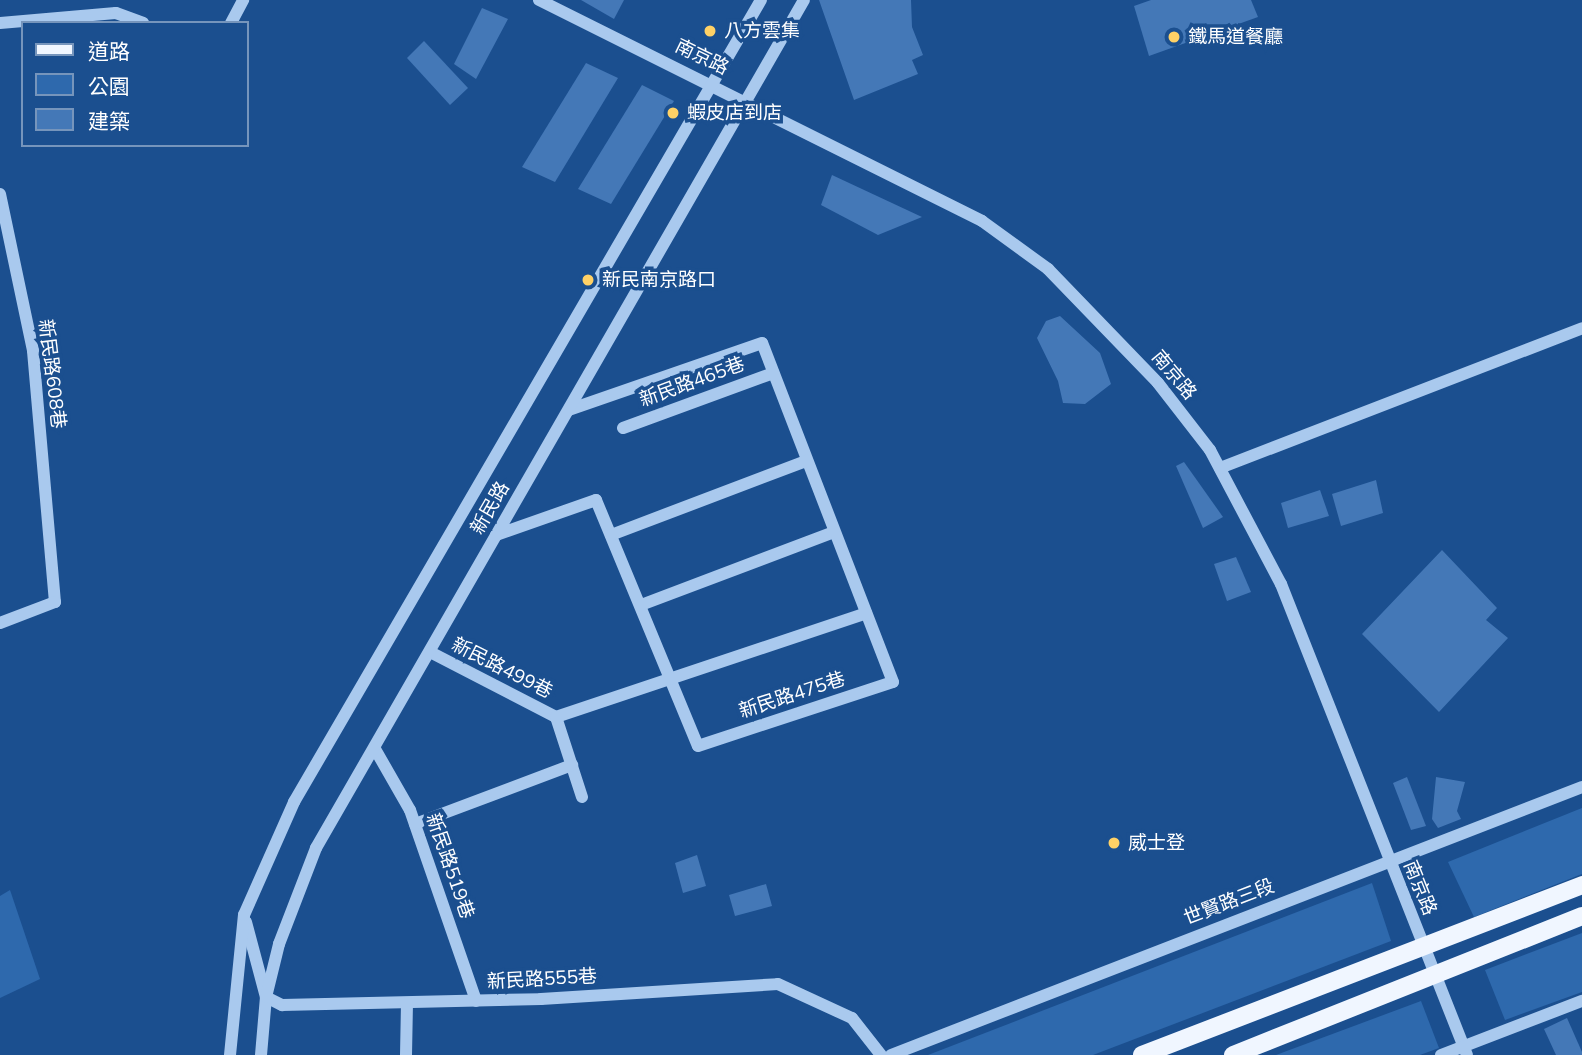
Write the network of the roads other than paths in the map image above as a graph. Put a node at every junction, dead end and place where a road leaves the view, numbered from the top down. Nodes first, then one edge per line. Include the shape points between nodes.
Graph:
1 (243, 0) edge
2 (539, 0) edge
3 (761, 0) edge
4 (804, 0) edge
5 (21, 21) edge
6 (23, 21) edge
7 (138, 21) edge
8 (232, 21) edge
9 (0, 23) edge
10 (715, 84) junction
11 (749, 102) junction
12 (0, 194) edge
13 (1582, 328) edge
14 (773, 373) junction
15 (569, 410) junction
16 (623, 428) dead end
17 (806, 461) junction
18 (1220, 468) junction
19 (834, 532) junction
20 (496, 535) junction
21 (611, 536) junction
22 (640, 605) junction
23 (866, 613) junction
24 (0, 623) edge
25 (430, 652) junction
26 (673, 681) junction
27 (556, 717) junction
28 (375, 749) junction
29 (572, 765) junction
30 (1582, 787) edge
31 (582, 797) dead end
32 (415, 824) junction
33 (1390, 863) junction
34 (1582, 885) edge
35 (244, 915) junction
36 (1582, 916) edge
37 (1423, 946) junction
38 (1434, 974) junction
39 (267, 997) junction
40 (476, 1001) junction
41 (1582, 1002) edge
42 (407, 1003) junction
43 (1465, 1051) edge
44 (230, 1055) edge
45 (261, 1055) edge
46 (406, 1055) edge
47 (881, 1055) edge
48 (891, 1055) edge
49 (1142, 1055) edge
50 (1233, 1055) edge
51 (1441, 1055) edge

1 - 8 street
2 - 10 street, 南京路
3 - 10 street, 新民路
4 - 11 street, 新民路
5 - 9 street
6 - 7 street via 116,13
10 - 11 street, 南京路
10 - 35 street, 新民路 via 320,753
11 - 15 street, 新民路
11 - 18 street, 南京路 via 982,221 1048,269 1157,383
12 - 24 street, 新民路608巷 via 33,351 55,602
13 - 18 street
14 - 15 street, 新民路475巷 via 762,343
14 - 16 street, 新民路465巷
14 - 17 street, 新民路475巷
15 - 20 street, 新民路
17 - 19 street, 新民路475巷
17 - 21 street
18 - 33 street, 南京路 via 1281,584
19 - 22 street
19 - 23 street, 新民路475巷
20 - 21 street, 新民路475巷 via 596,500
20 - 25 street, 新民路
21 - 22 street, 新民路475巷
22 - 26 street, 新民路475巷
23 - 26 street
23 - 26 street, 新民路475巷 via 893,682 698,746
25 - 27 street, 新民路499巷
25 - 28 street, 新民路
26 - 27 street
27 - 29 street
28 - 32 street, 新民路519巷
28 - 39 street, 新民路 via 316,848 279,944
29 - 31 street
29 - 32 street
30 - 33 street, 世賢路三段
32 - 40 street, 新民路519巷
33 - 37 street, 南京路
33 - 48 street, 世賢路三段
34 - 37 main road
35 - 39 street
35 - 44 street, 新民路
36 - 38 main road
37 - 38 street, 南京路
37 - 49 main road
38 - 43 street, 南京路
38 - 50 main road
39 - 42 street, 新民路555巷 via 282,1005
39 - 45 street, 新民路
40 - 42 street, 新民路555巷
40 - 47 street, 新民路555巷 via 778,984 852,1018
41 - 43 street
42 - 46 street
43 - 51 street

